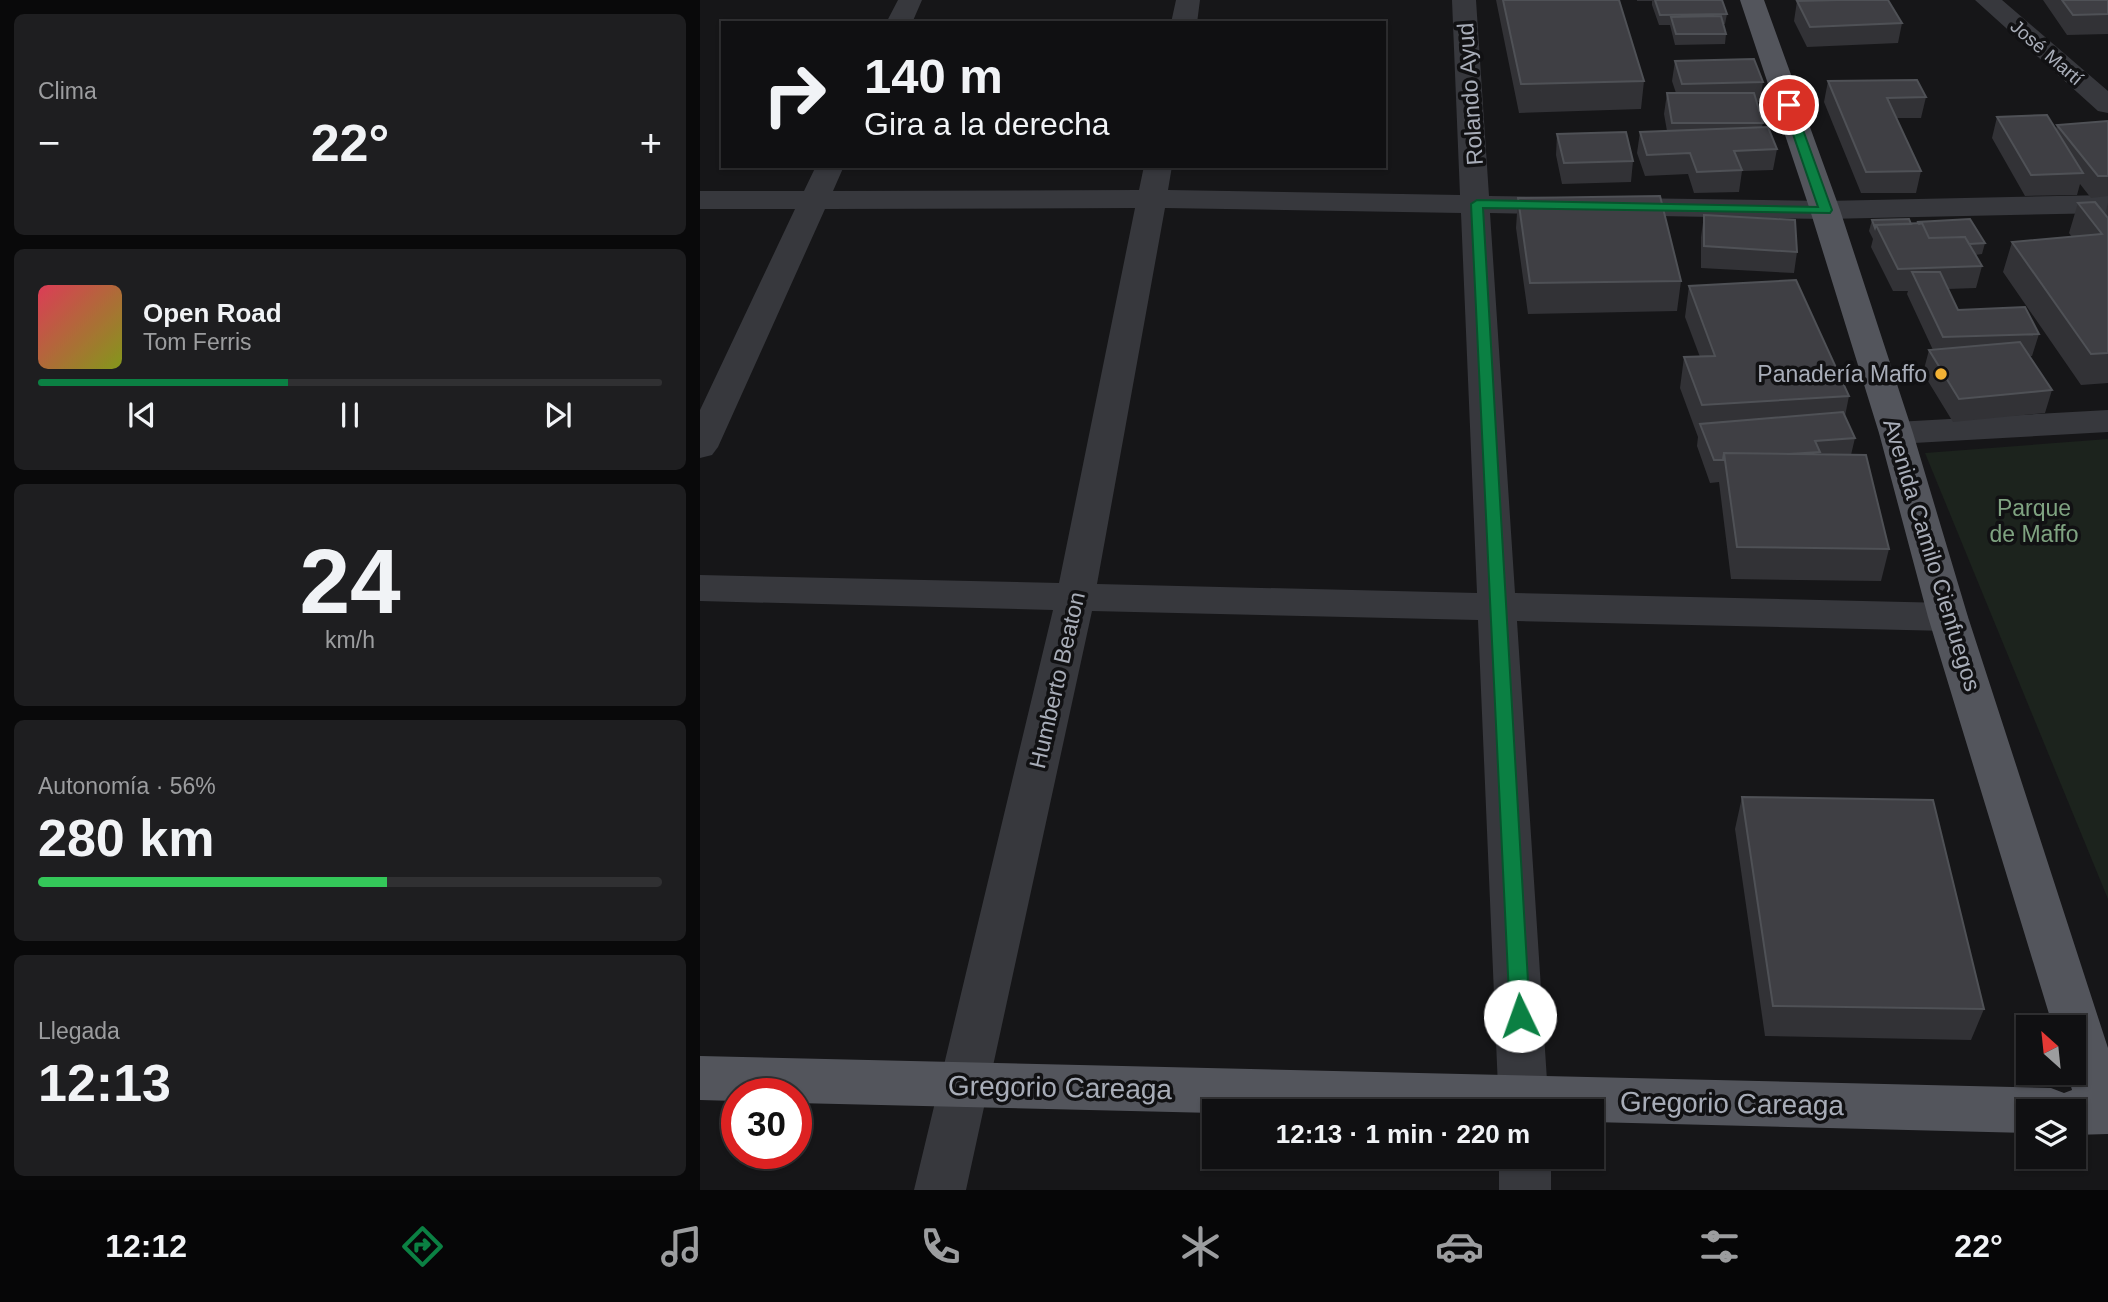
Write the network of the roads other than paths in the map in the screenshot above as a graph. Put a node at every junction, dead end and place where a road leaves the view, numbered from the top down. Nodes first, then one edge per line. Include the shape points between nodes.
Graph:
1 (910, 0) edge
2 (1188, 0) edge
3 (1464, 0) edge
4 (1752, 0) edge
5 (1987, 0) edge
6 (900, 21) edge
7 (1184, 21) edge
8 (2108, 105) edge
9 (829, 168) edge
10 (1155, 183) edge
11 (700, 200) edge
12 (813, 201) junction
13 (1477, 204) junction
14 (2108, 204) edge
15 (1825, 210) junction
16 (2108, 421) edge
17 (1896, 433) junction
18 (700, 447) edge
19 (700, 588) edge
20 (1076, 594) junction
21 (1497, 606) junction
22 (1948, 617) junction
23 (700, 1078) edge
24 (965, 1084) junction
25 (1364, 1099) edge
26 (1524, 1099) edge
27 (1604, 1106) edge
28 (2016, 1111) edge
29 (2095, 1112) edge
30 (1525, 1169) edge
31 (940, 1190) edge
32 (1525, 1190) edge

1 - 6 street
2 - 7 street
3 - 13 street, Rolando Ayud
4 - 15 main road, Avenida Camilo Cienfuegos
5 - 8 street, José Martí
9 - 12 street
10 - 12 street
10 - 13 street
10 - 20 street, Humberto Beaton
11 - 12 street
12 - 18 street
13 - 15 street
13 - 21 street, Rolando Ayud
14 - 15 street
15 - 17 main road, Avenida Camilo Cienfuegos
16 - 17 street
17 - 22 main road, Avenida Camilo Cienfuegos
19 - 20 street
20 - 21 street
20 - 24 street, Humberto Beaton
21 - 22 street
21 - 26 street, Rolando Ayud
22 - 29 main road, Avenida Camilo Cienfuegos
23 - 24 main road, Gregorio Careaga
24 - 25 main road, Gregorio Careaga
24 - 31 street, Humberto Beaton
27 - 28 main road, Gregorio Careaga
30 - 32 street

